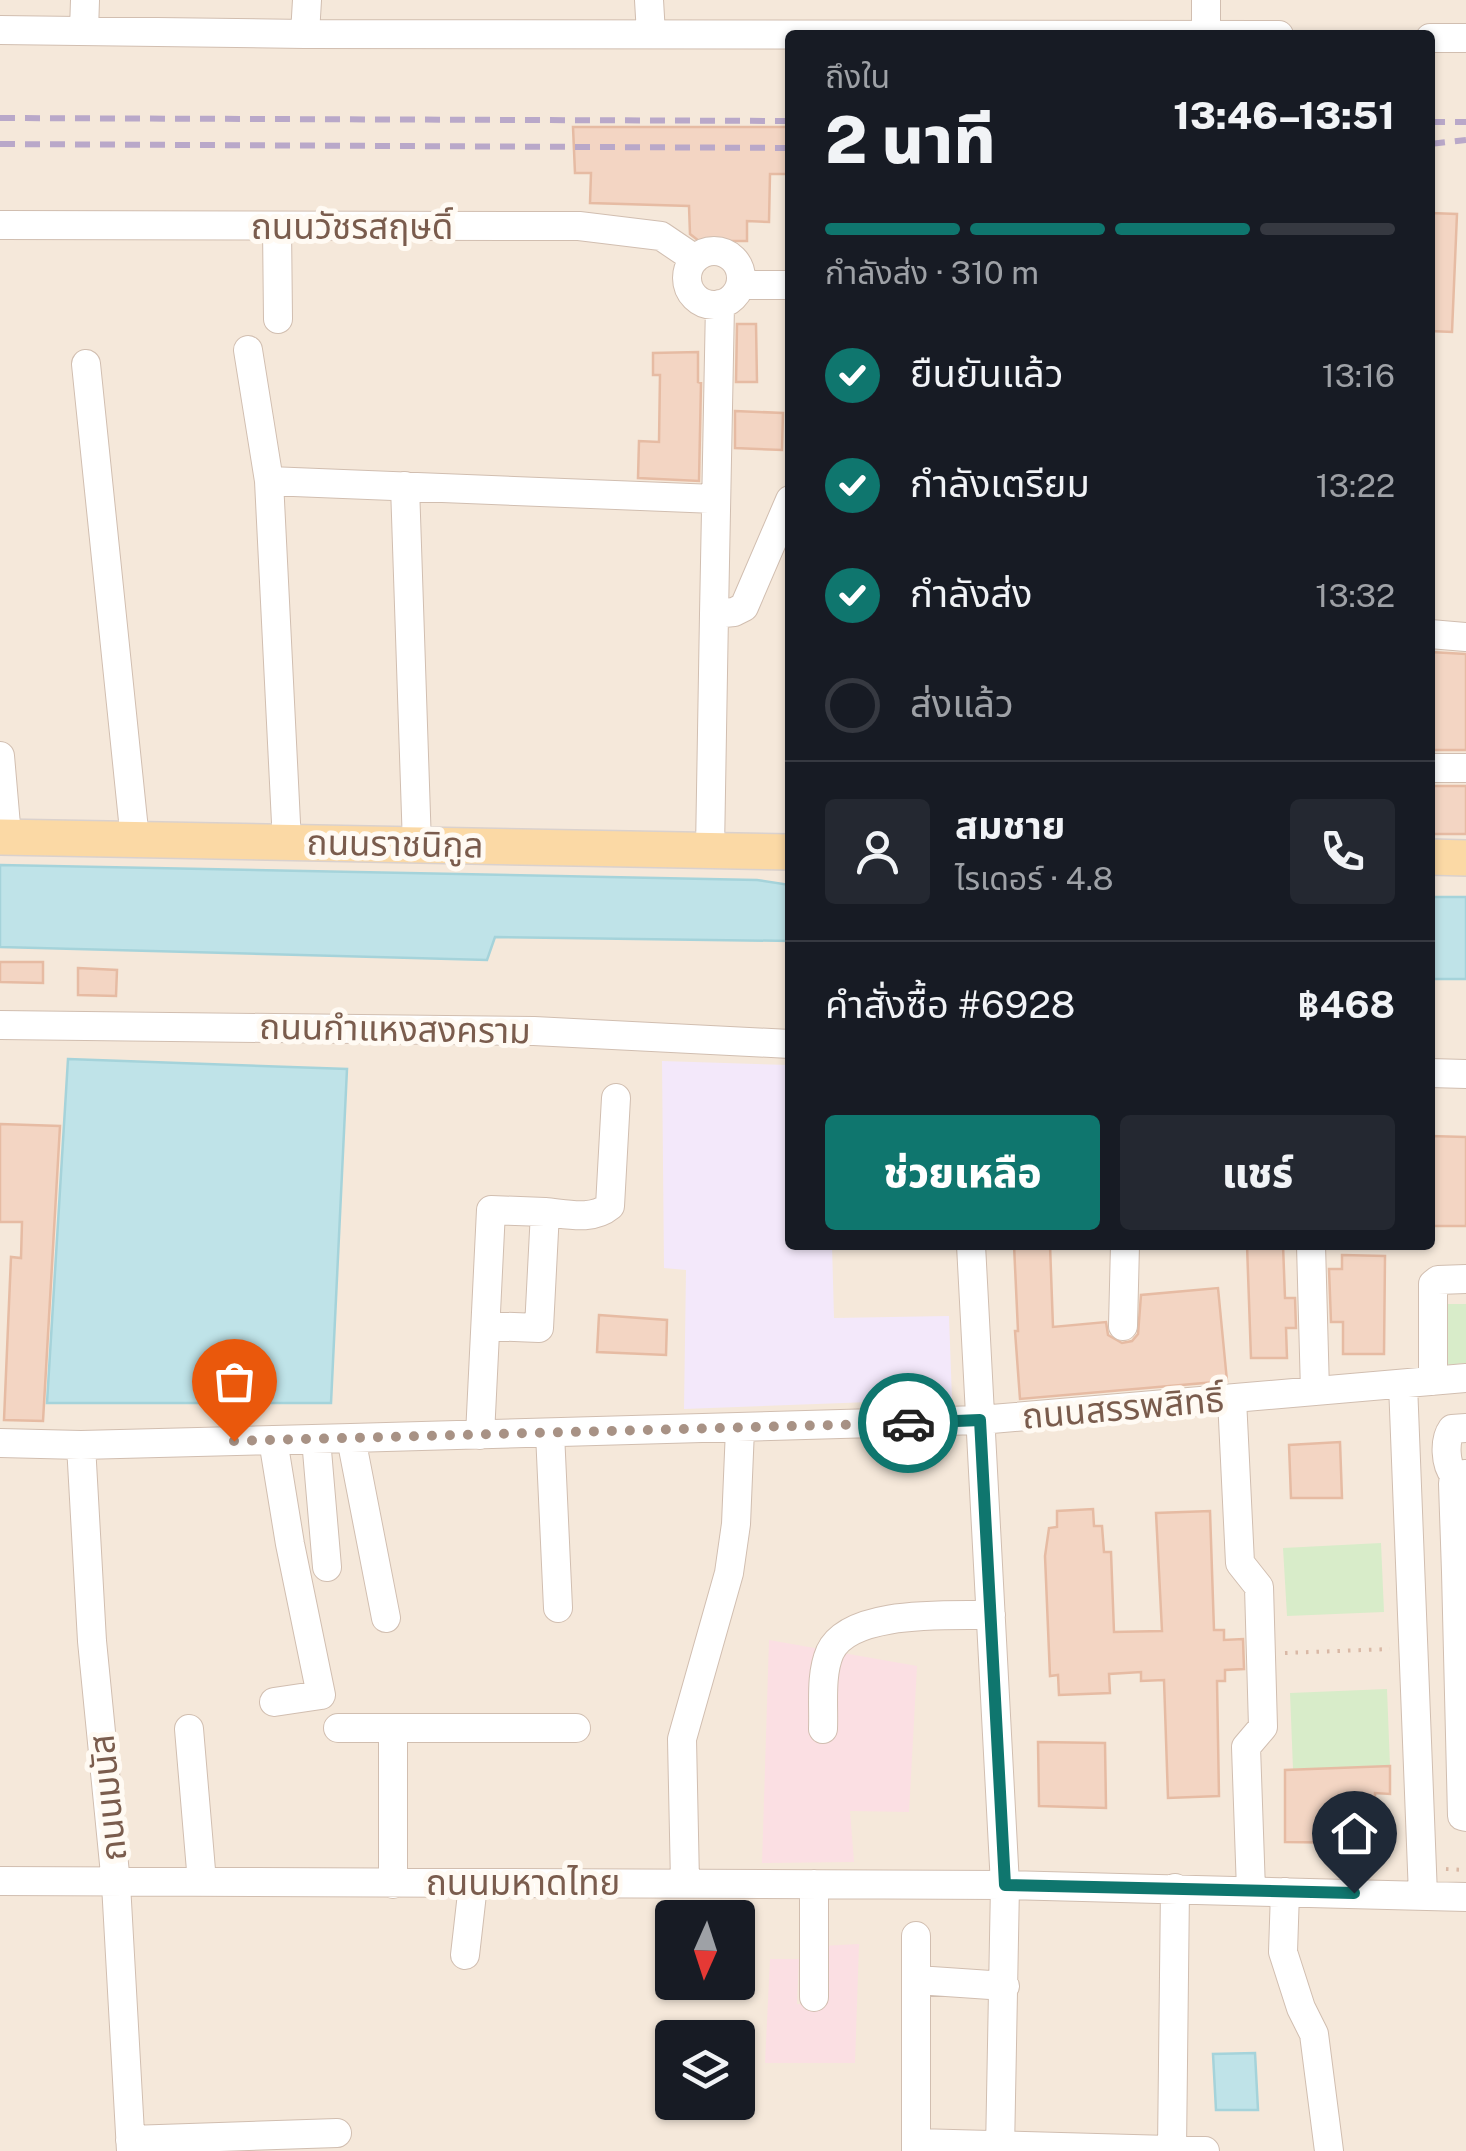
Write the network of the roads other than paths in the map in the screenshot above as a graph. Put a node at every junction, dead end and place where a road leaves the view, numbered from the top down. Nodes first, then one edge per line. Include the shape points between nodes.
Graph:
1 (85, 0) edge
2 (307, 0) edge
3 (649, 0) edge
4 (1206, 0) edge
5 (0, 30) edge
6 (1206, 30) edge
7 (84, 31) junction
8 (305, 34) junction
9 (651, 34) junction
10 (785, 34) edge
11 (1435, 38) edge
12 (1466, 38) edge
13 (0, 225) edge
14 (278, 227) junction
15 (695, 259) junction
16 (785, 286) edge
17 (730, 295) junction
18 (278, 320) dead end
19 (248, 350) dead end
20 (86, 364) dead end
21 (269, 482) junction
22 (405, 486) junction
23 (715, 498) junction
24 (785, 512) edge
25 (714, 614) junction
26 (1435, 634) edge
27 (1466, 636) edge
28 (0, 756) edge
29 (1435, 768) edge
30 (1466, 768) edge
31 (3, 837) edge
32 (135, 840) junction
33 (287, 842) junction
34 (417, 844) junction
35 (710, 850) junction
36 (785, 852) edge
37 (1435, 858) edge
38 (1466, 858) edge
39 (0, 1025) edge
40 (785, 1044) edge
41 (1435, 1073) edge
42 (1466, 1074) edge
43 (616, 1098) dead end
44 (544, 1212) junction
45 (971, 1250) edge
46 (1125, 1250) edge
47 (1312, 1250) edge
48 (1466, 1279) edge
49 (486, 1326) junction
50 (1123, 1326) dead end
51 (1466, 1378) edge
52 (1434, 1380) junction
53 (1403, 1384) junction
54 (1315, 1391) junction
55 (1232, 1399) junction
56 (980, 1420) junction
57 (1466, 1428) edge
58 (740, 1429) junction
59 (550, 1434) junction
60 (480, 1435) junction
61 (351, 1438) junction
62 (316, 1439) junction
63 (273, 1440) junction
64 (0, 1443) edge
65 (81, 1445) junction
66 (1458, 1478) edge
67 (1408, 1484) junction
68 (1461, 1536) edge
69 (327, 1567) dead end
70 (1461, 1572) edge
71 (558, 1608) dead end
72 (991, 1615) junction
73 (386, 1618) dead end
74 (274, 1702) dead end
75 (338, 1728) dead end
76 (576, 1728) dead end
77 (189, 1729) dead end
78 (393, 1729) junction
79 (824, 1730) dead end
80 (1419, 1770) junction
81 (1464, 1770) edge
82 (1466, 1816) edge
83 (0, 1881) edge
84 (202, 1882) junction
85 (685, 1882) junction
86 (116, 1884) junction
87 (393, 1884) junction
88 (814, 1884) junction
89 (473, 1885) junction
90 (1005, 1885) junction
91 (1175, 1888) junction
92 (1252, 1890) junction
93 (1285, 1892) junction
94 (1423, 1895) junction
95 (1466, 1896) edge
96 (916, 1936) dead end
97 (465, 1955) dead end
98 (916, 1980) junction
99 (1005, 1986) junction
100 (814, 1998) dead end
101 (338, 2134) dead end
102 (130, 2146) edge
103 (916, 2147) edge
104 (1000, 2148) edge
105 (1123, 2150) edge
106 (1172, 2150) edge
107 (1204, 2151) edge
108 (1329, 2151) edge

1 - 7 street
2 - 8 street
3 - 9 street
4 - 6 street
5 - 7 street
7 - 8 street
8 - 9 street
9 - 10 street
11 - 12 street
13 - 14 street, ถนนวัชรสฤษดิ์
14 - 15 street, ถนนวัชรสฤษดิ์ via 579,226 661,236
14 - 18 street
15 - 17 street via 716,252 736,263
15 - 17 street via 688,277 694,296 710,305
16 - 17 street
17 - 23 street
19 - 21 street
20 - 32 street
21 - 22 street
21 - 33 street
22 - 23 street
22 - 34 street
23 - 25 street
24 - 25 street via 744,608
25 - 35 street
26 - 27 street
28 - 31 street
29 - 30 street
31 - 32 main road, ถนนราชนิกูล
32 - 33 main road, ถนนราชนิกูล
33 - 34 main road, ถนนราชนิกูล
34 - 35 main road, ถนนราชนิกูล
35 - 36 main road, ถนนราชนิกูล
37 - 38 main road
39 - 40 street, ถนนกำแหงสงคราม via 515,1030
41 - 42 street
43 - 44 street via 610,1206 586,1216
44 - 49 street via 538,1328
44 - 49 street via 490,1210
45 - 56 street
46 - 50 street
47 - 54 street
48 - 52 street via 1433,1284
49 - 60 street
51 - 52 street, ถนนสรรพสิทธิ์
52 - 53 street, ถนนสรรพสิทธิ์
53 - 54 street, ถนนสรรพสิทธิ์
53 - 67 street
54 - 55 street, ถนนสรรพสิทธิ์
55 - 56 street, ถนนสรรพสิทธิ์
55 - 92 street via 1240,1562 1260,1587 1263,1727 1246,1747
56 - 58 street, ถนนสรรพสิทธิ์
56 - 72 street
57 - 66 street via 1448,1435 1448,1467
58 - 59 street, ถนนสรรพสิทธิ์
58 - 85 street via 729,1573 682,1739
59 - 60 street, ถนนสรรพสิทธิ์
59 - 71 street
60 - 61 street, ถนนสรรพสิทธิ์
61 - 62 street, ถนนสรรพสิทธิ์
61 - 73 street
62 - 63 street, ถนนสรรพสิทธิ์
62 - 69 street
63 - 65 street, ถนนสรรพสิทธิ์
63 - 74 street via 322,1695
64 - 65 street, ถนนสรรพสิทธิ์
65 - 86 street, ถนนมนัส
66 - 67 street
66 - 68 street
67 - 80 street
68 - 70 street
70 - 81 street
72 - 79 street via 905,1617 850,1632 835,1643 825,1666
72 - 90 street
75 - 78 street
76 - 78 street
77 - 84 street
78 - 87 street
80 - 81 street
80 - 94 street
81 - 82 street
83 - 86 street, ถนนมหาดไทย
84 - 86 street, ถนนมหาดไทย
84 - 87 street, ถนนมหาดไทย
85 - 88 street, ถนนมหาดไทย
85 - 89 street, ถนนมหาดไทย
86 - 102 street, ถนนมนัส
87 - 89 street, ถนนมหาดไทย
88 - 90 street, ถนนมหาดไทย
88 - 100 street
89 - 97 street
90 - 91 street, ถนนมหาดไทย
90 - 99 street
91 - 92 street, ถนนมหาดไทย
91 - 106 street
92 - 93 street, ถนนมหาดไทย
93 - 94 street, ถนนมหาดไทย
93 - 108 street via 1283,1952 1314,2034
94 - 95 street, ถนนมหาดไทย
96 - 98 street
98 - 99 street
98 - 103 street
99 - 104 street
101 - 102 street
103 - 104 street
104 - 105 street
105 - 106 street
106 - 107 street

